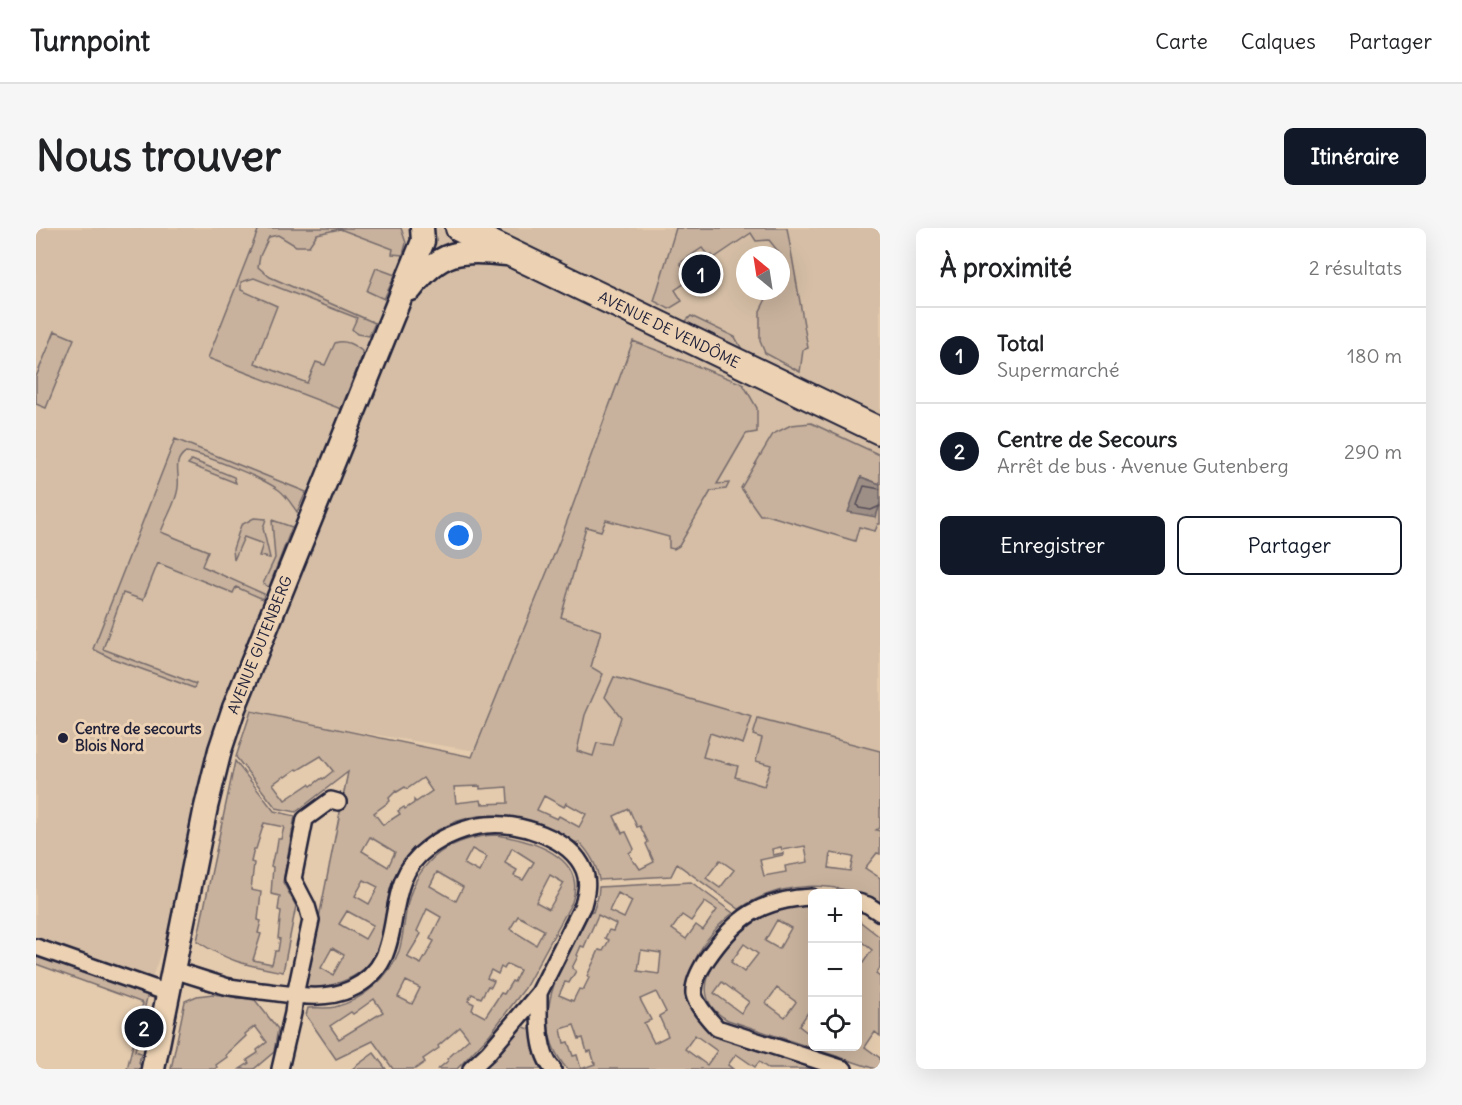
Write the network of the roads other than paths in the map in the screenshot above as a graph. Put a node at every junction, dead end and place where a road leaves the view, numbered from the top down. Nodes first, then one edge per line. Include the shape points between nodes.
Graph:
1 (422, 228) edge
2 (459, 228) edge
3 (526, 260) junction
4 (395, 310) junction
5 (880, 431) edge
6 (338, 802) dead end
7 (808, 897) edge
8 (862, 903) edge
9 (880, 913) edge
10 (36, 947) edge
11 (173, 970) junction
12 (168, 993) junction
13 (539, 993) junction
14 (295, 995) junction
15 (153, 1069) edge
16 (280, 1069) edge
17 (471, 1069) edge
18 (554, 1069) edge
19 (844, 1069) edge

1 - 4 main road, AVENUE GUTENBERG via 423,242
2 - 3 main road, AVENUE DE VENDÔME
3 - 4 main road, AVENUE GUTENBERG via 479,251 456,253 422,274
3 - 5 main road, AVENUE DE VENDÔME
4 - 11 main road, AVENUE GUTENBERG via 223,741
6 - 14 street via 331,800 305,819 293,879 311,920
7 - 19 street via 787,898 743,917 699,970 694,993 717,1028
8 - 9 street
10 - 12 street
11 - 12 main road, AVENUE GUTENBERG
11 - 14 street via 228,987
12 - 15 main road, AVENUE GUTENBERG
13 - 14 street via 583,905 587,882 584,870 569,850 540,834 508,825 486,825 444,838 410,866 396,899 389,948 368,979 332,996
13 - 17 street
13 - 18 street via 538,1029 548,1063
14 - 16 street

